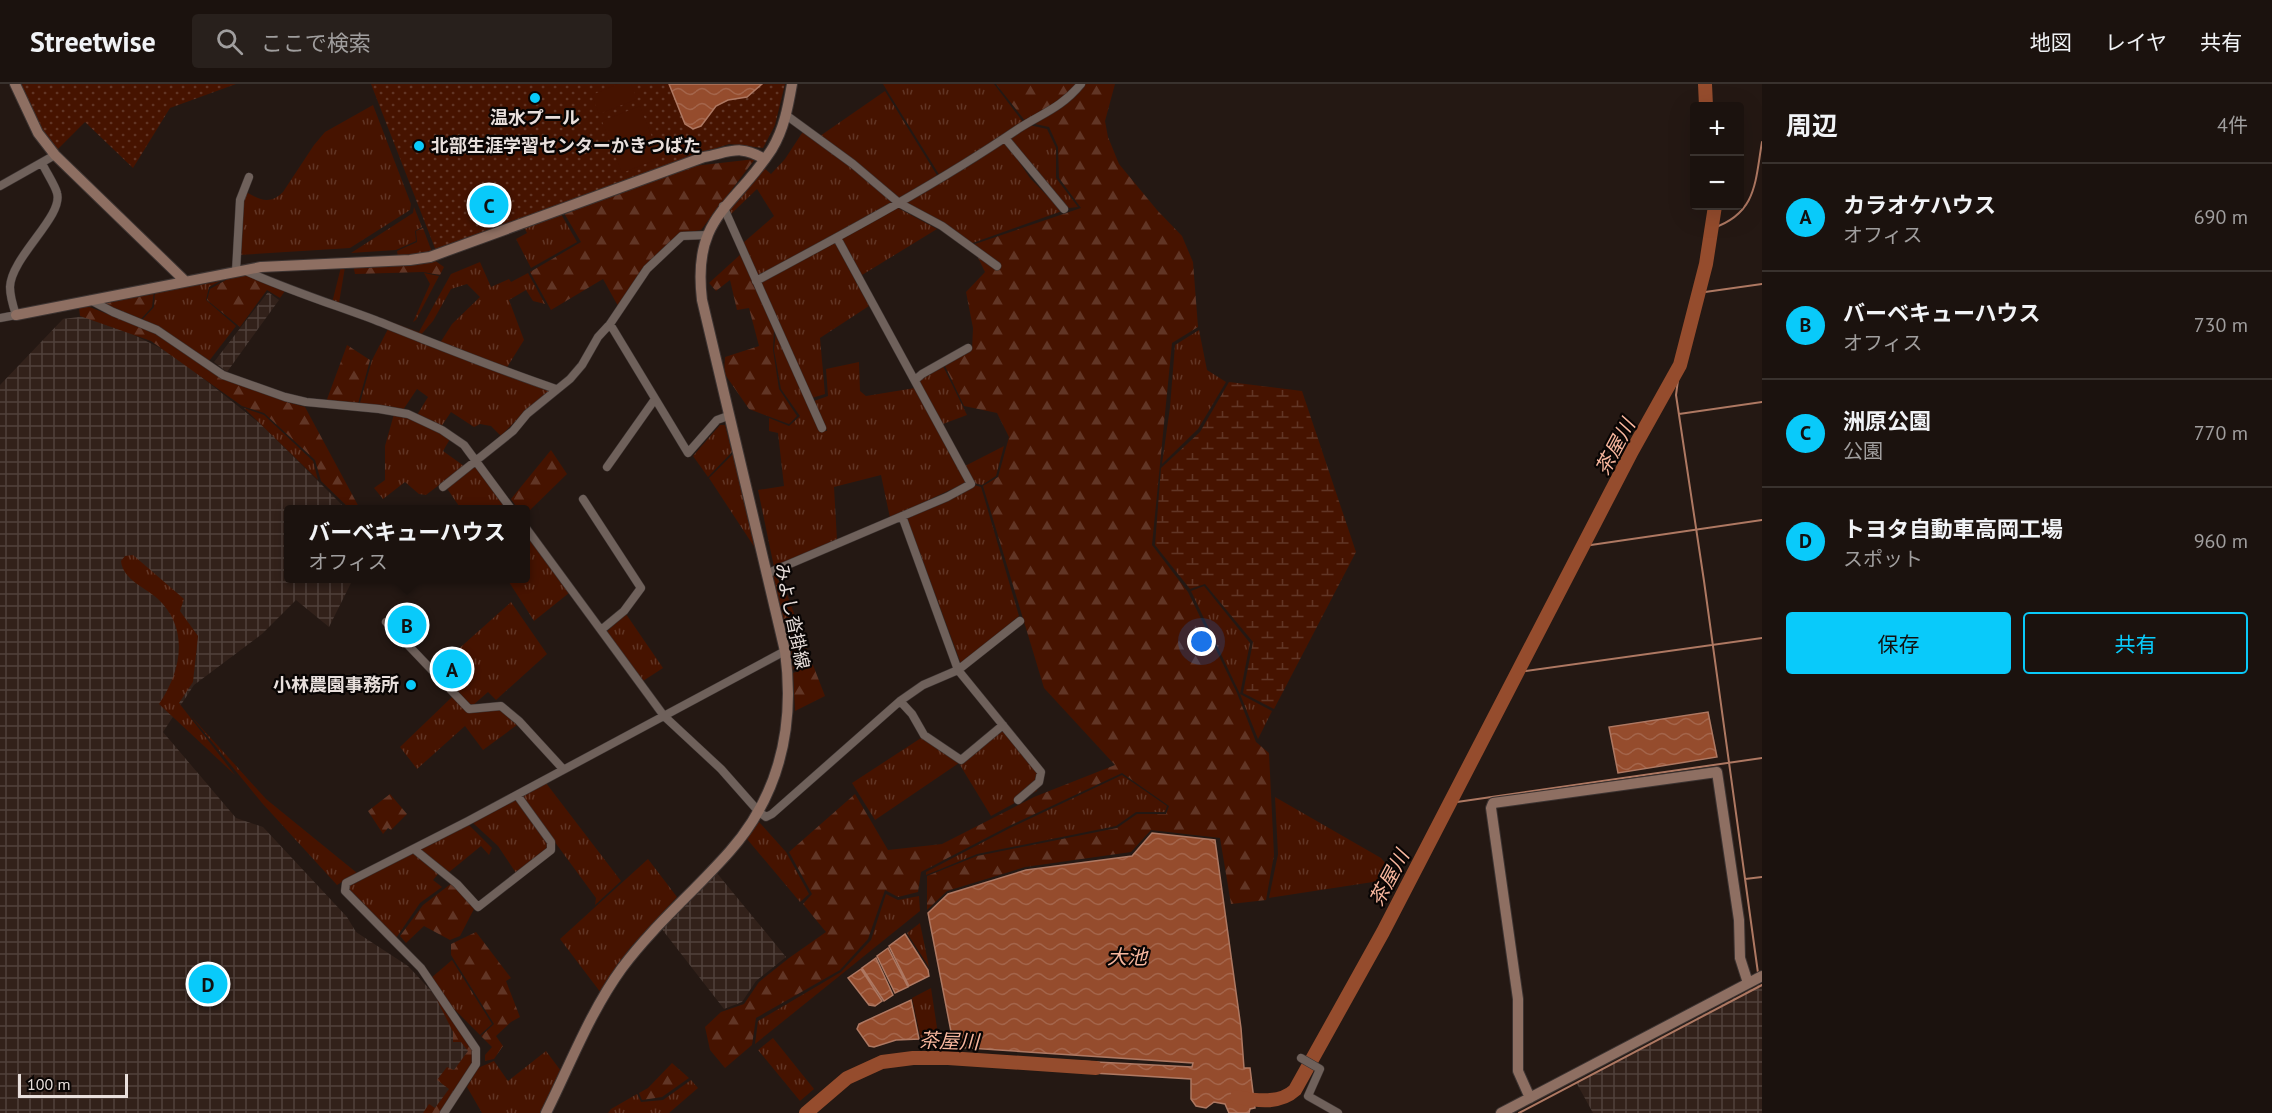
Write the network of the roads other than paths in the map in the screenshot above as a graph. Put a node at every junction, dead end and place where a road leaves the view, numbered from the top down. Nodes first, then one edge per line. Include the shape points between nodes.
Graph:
1 (15, 84) edge
2 (792, 84) edge
3 (1081, 84) edge
4 (786, 115) junction
5 (1005, 138) junction
6 (55, 155) junction
7 (764, 159) junction
8 (42, 163) junction
9 (249, 177) dead end
10 (0, 186) edge
11 (899, 203) junction
12 (723, 206) junction
13 (1064, 209) dead end
14 (708, 235) junction
15 (837, 238) junction
16 (997, 266) dead end
17 (241, 271) junction
18 (184, 280) junction
19 (756, 281) junction
20 (89, 299) junction
21 (16, 315) junction
22 (0, 318) edge
23 (610, 324) junction
24 (969, 348) dead end
25 (915, 380) junction
26 (556, 389) junction
27 (655, 399) junction
28 (728, 416) junction
29 (822, 428) dead end
30 (476, 460) junction
31 (607, 466) dead end
32 (442, 487) dead end
33 (583, 499) dead end
34 (508, 505) edge
35 (902, 516) junction
36 (530, 535) edge
37 (766, 574) junction
38 (1020, 621) dead end
39 (386, 622) dead end
40 (601, 630) junction
41 (785, 651) junction
42 (958, 670) junction
43 (900, 701) junction
44 (664, 716) junction
45 (1003, 724) junction
46 (563, 770) junction
47 (517, 795) junction
48 (1017, 800) dead end
49 (759, 812) junction
50 (414, 849) junction
51 (1762, 975) edge
52 (1748, 983) junction
53 (1301, 1058) dead end
54 (1530, 1098) junction
55 (444, 1113) edge
56 (546, 1113) edge
57 (1338, 1113) edge
58 (1501, 1113) edge

1 - 6 street via 38,134
2 - 4 street, みよし沓掛線
3 - 5 street via 1060,105
4 - 7 street, みよし沓掛線 via 778,139
4 - 11 street via 854,164
5 - 11 street
5 - 13 street
6 - 8 street
6 - 18 street
7 - 12 street, みよし沓掛線
7 - 17 street via 741,150 704,157 430,257
8 - 10 street
8 - 21 street via 57,193 57,203 14,272 10,286
9 - 17 street via 240,200
11 - 15 street
11 - 16 street via 942,226
12 - 14 street, みよし沓掛線
12 - 19 street
14 - 23 street via 682,236 647,269
14 - 28 street, みよし沓掛線 via 700,262 700,283
15 - 19 street
15 - 25 street
17 - 18 street
17 - 26 street
18 - 20 street
19 - 29 street
20 - 21 street
20 - 30 street via 157,330 224,375 285,398 408,414 442,430 464,445
21 - 22 street
23 - 26 street via 570,379
23 - 27 street
24 - 25 street
25 - 35 street via 971,484
26 - 30 street
27 - 28 street via 688,453 717,420
27 - 31 street
28 - 37 street, みよし沓掛線
30 - 32 street
30 - 34 street
33 - 40 street via 641,588 624,611
35 - 37 street
35 - 42 street
36 - 40 street
37 - 41 street, みよし沓掛線
38 - 42 street
39 - 46 street via 469,708 501,706
40 - 44 street
41 - 44 street
41 - 49 street, みよし沓掛線 via 788,718 781,757
42 - 43 street via 923,685
42 - 45 street
43 - 45 street via 924,735 961,760
43 - 49 street via 772,814 766,817
44 - 46 street
44 - 49 street via 721,769
45 - 48 street via 1041,771 1040,782
46 - 47 street
47 - 50 street
47 - 50 street via 551,842 550,850 478,908 457,884
49 - 56 street, みよし沓掛線 via 731,850 638,947 621,970 600,1002
50 - 55 street via 345,883 345,891 421,969 476,1049 476,1064
51 - 52 street
52 - 54 street
52 - 54 street via 1740,958 1739,920 1717,772 1493,802 1518,999 1517,1068
53 - 57 street via 1320,1069 1308,1096
54 - 58 street

